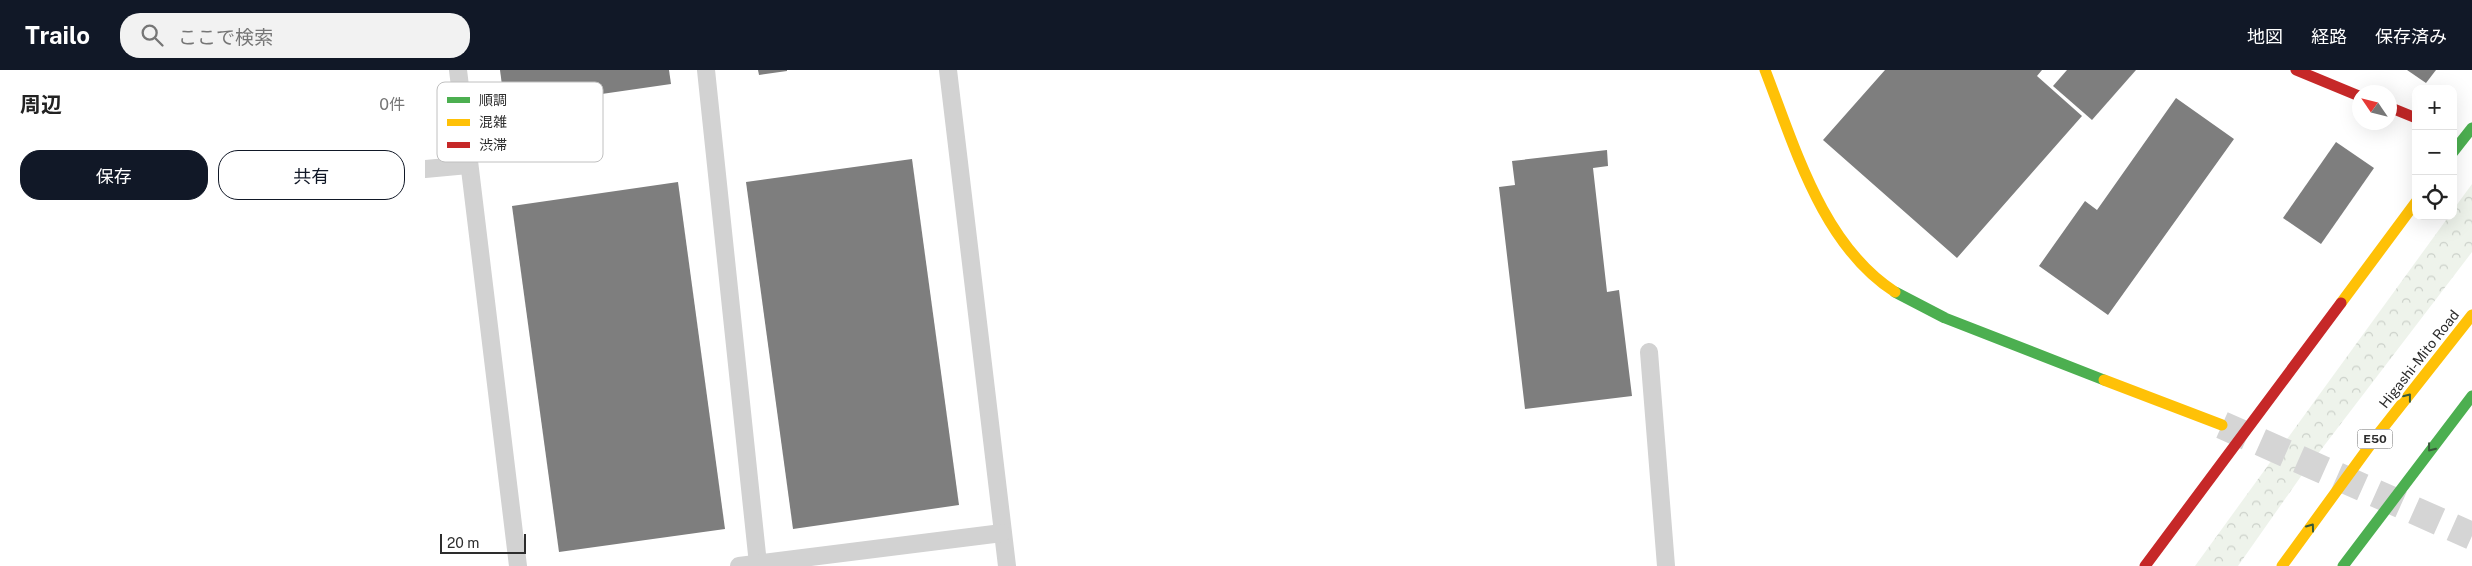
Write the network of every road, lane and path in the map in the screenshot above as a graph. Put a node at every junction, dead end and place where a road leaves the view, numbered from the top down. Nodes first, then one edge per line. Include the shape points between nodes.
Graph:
1 (705, 70) edge
2 (948, 70) edge
3 (1765, 70) edge
4 (2296, 70) edge
5 (2352, 93) edge
6 (2397, 110) edge
7 (2412, 116) edge
8 (2457, 133) edge
9 (2470, 135) edge
10 (2457, 148) edge
11 (468, 164) joint
12 (425, 169) edge
13 (2412, 207) edge
14 (2472, 314) edge
15 (1649, 352) dead end
16 (2472, 396) edge
17 (2222, 425) tunnel mouth
18 (1003, 533) junction
19 (758, 564) junction
20 (519, 566) edge
21 (739, 566) edge
22 (1007, 566) edge
23 (1666, 566) edge
24 (2145, 566) edge
25 (2282, 566) edge
26 (2343, 566) edge

1 - 19 lane
2 - 18 lane
3 - 17 main road via 1808,177 1843,241 1871,274 1925,308 1972,329
4 - 5 main road
6 - 7 main road
8 - 9 main road
9 - 10 main road
11 - 12 lane
11 - 20 lane
13 - 24 main road
25 -> 14 main road, Higashi-Mito Road / E50 via 2379,433
15 - 23 lane
16 -> 26 main road
18 - 19 lane
18 - 22 lane
19 - 21 lane

